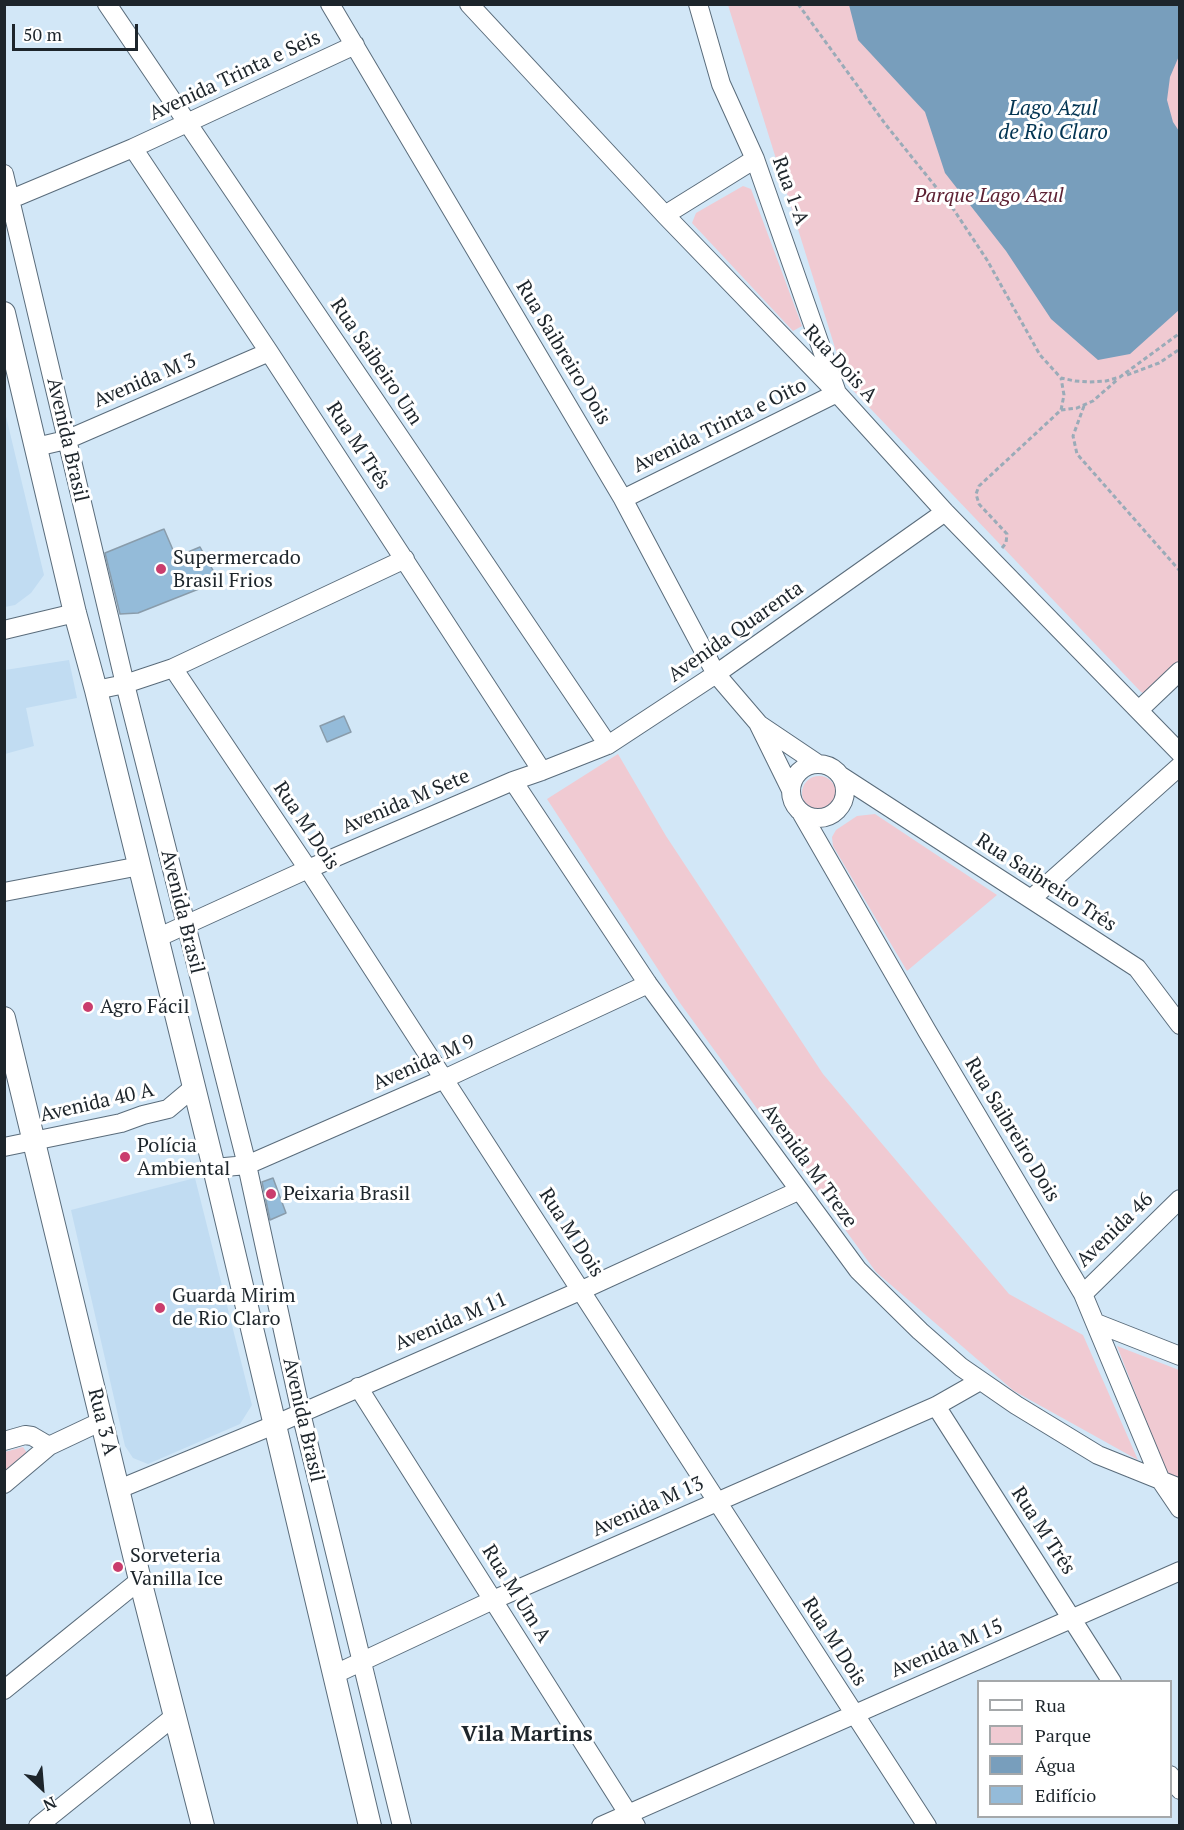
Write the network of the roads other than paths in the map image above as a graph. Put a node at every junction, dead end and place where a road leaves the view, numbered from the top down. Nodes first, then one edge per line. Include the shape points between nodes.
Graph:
1 (107, 4) edge
2 (330, 4) edge
3 (469, 4) edge
4 (698, 4) edge
5 (355, 45) junction
6 (188, 124) junction
7 (133, 148) junction
8 (755, 159) junction
9 (4, 174) edge
10 (8, 201) edge
11 (665, 215) junction
12 (4, 313) edge
13 (269, 352) junction
14 (837, 393) junction
15 (66, 440) junction
16 (36, 447) junction
17 (623, 499) junction
18 (945, 512) junction
19 (405, 559) junction
20 (75, 613) junction
21 (4, 630) edge
22 (173, 668) junction
23 (1179, 672) edge
24 (716, 674) junction
25 (125, 684) junction
26 (96, 690) junction
27 (1139, 710) junction
28 (758, 723) junction
29 (608, 745) junction
30 (1179, 753) edge
31 (818, 764) junction
32 (1179, 766) edge
33 (542, 771) junction
34 (841, 776) junction
35 (513, 781) junction
36 (791, 790) junction
37 (845, 795) junction
38 (872, 796) junction
39 (802, 814) junction
40 (140, 866) junction
41 (308, 869) junction
42 (4, 892) edge
43 (1031, 899) junction
44 (185, 925) junction
45 (157, 938) junction
46 (648, 984) junction
47 (4, 1018) edge
48 (1179, 1024) edge
49 (444, 1079) junction
50 (194, 1088) junction
51 (34, 1141) junction
52 (4, 1147) edge
53 (247, 1165) junction
54 (214, 1168) junction
55 (798, 1191) junction
56 (1179, 1199) edge
57 (582, 1290) junction
58 (1083, 1294) junction
59 (1096, 1323) junction
60 (1179, 1356) edge
61 (981, 1381) junction
62 (358, 1387) junction
63 (936, 1406) junction
64 (301, 1413) junction
65 (102, 1421) junction
66 (274, 1425) junction
67 (4, 1440) edge
68 (49, 1446) junction
69 (1161, 1482) junction
70 (4, 1484) edge
71 (1179, 1488) edge
72 (118, 1489) junction
73 (717, 1501) junction
74 (1179, 1509) edge
75 (1179, 1571) edge
76 (140, 1580) junction
77 (493, 1600) junction
78 (1073, 1619) junction
79 (362, 1660) junction
80 (333, 1675) junction
81 (1111, 1680) edge
82 (4, 1689) edge
83 (855, 1713) junction
84 (176, 1715) junction
85 (632, 1819) edge
86 (42, 1824) edge
87 (203, 1826) edge
88 (370, 1826) edge
89 (402, 1826) edge
90 (601, 1826) edge
91 (927, 1826) edge

1 - 6 street, Rua Saibeiro Um
2 - 5 street, Rua Saibreiro Dois
3 - 11 street, Rua Dois A
4 - 8 street, Rua 1-A via 721,84
5 - 6 street, Avenida Trinta e Seis
5 - 17 street, Rua Saibreiro Dois
6 - 7 street, Avenida Trinta e Seis
6 - 29 street, Rua Saibeiro Um
7 - 10 street, Avenida Trinta e Seis
7 - 13 street, Rua M Três
8 - 11 street
8 - 14 street, Rua 1-A
9 - 10 street, Avenida Brasil
10 - 15 street, Avenida Brasil
11 - 14 street, Rua Dois A
12 - 16 main road, Avenida Brasil
13 - 15 street, Avenida M 3
13 - 19 street, Rua M Três
14 - 17 street, Avenida Trinta e Oito
14 - 18 street, Rua Dois A
15 - 16 street, Avenida M 3
15 - 25 street, Avenida Brasil
16 - 20 main road, Avenida Brasil
17 - 24 street, Rua Saibreiro Dois
18 - 24 street, Avenida Quarenta
18 - 27 street, Rua Dois A
19 - 22 street
19 - 33 street, Rua M Três
20 - 21 street
20 - 26 main road, Avenida Brasil
22 - 25 street
22 - 41 street, Rua M Dois
23 - 27 street
24 - 28 street, Rua Saibreiro Dois
24 - 29 street, Avenida Quarenta
25 - 26 street
25 - 44 street, Avenida Brasil
26 - 40 main road, Avenida Brasil
27 - 30 street, Rua Dois A
28 - 31 street, Rua Saibreiro Dois
28 - 36 street, Rua Saibreiro Dois
29 - 33 street, Avenida Quarenta
31 - 34 street
31 - 36 street via 803,769
32 - 43 street
33 - 35 street, Avenida M Sete
34 - 37 street
34 - 38 street, Rua Saibreiro Três
35 - 41 street, Avenida M Sete
35 - 46 street, Avenida M Treze
36 - 39 street
37 - 38 street
37 - 39 street via 843,803 829,816 811,818
38 - 43 street, Rua Saibreiro Três
39 - 58 street, Rua Saibreiro Dois
40 - 42 street
40 - 45 main road, Avenida Brasil
41 - 44 street, Avenida M Sete
41 - 49 street, Rua M Dois
43 - 48 street, Rua Saibreiro Três via 1137,968
44 - 45 street, Avenida M Sete
44 - 53 street, Avenida Brasil
45 - 50 main road, Avenida Brasil
46 - 49 street, Avenida M 9
46 - 55 street, Avenida M Treze
47 - 51 main road, Rua 3 A
49 - 53 street, Avenida M 9
49 - 57 street, Rua M Dois
50 - 51 street, Avenida 40 A via 168,1110
50 - 54 main road, Avenida Brasil
51 - 52 street, Avenida 40 A
51 - 65 main road, Rua 3 A
53 - 54 street, Avenida M 9
53 - 64 street, Avenida Brasil
54 - 66 main road, Avenida Brasil
55 - 57 street, Avenida M 11
55 - 61 street, Avenida M Treze via 858,1270 920,1331
56 - 58 street, Avenida 46
57 - 62 street, Avenida M 11
57 - 73 street, Rua M Dois
58 - 59 street, Rua Saibreiro Dois
59 - 60 street
59 - 69 street, Rua Saibreiro Dois
61 - 63 street, Avenida M 13
61 - 69 street, Avenida M Treze via 1098,1455
62 - 64 street, Avenida M 11
62 - 77 street, Rua M Um A
63 - 73 street, Avenida M 13
63 - 78 street, Rua M Três
64 - 66 street, Avenida M 11
64 - 79 street, Avenida Brasil
65 - 68 street
65 - 72 main road, Rua 3 A
66 - 72 street, Avenida M 11
66 - 80 main road, Avenida Brasil
67 - 68 street via 25,1435
68 - 70 street
69 - 71 street, Avenida M Treze
69 - 74 street, Rua Saibreiro Dois
72 - 76 main road, Rua 3 A
73 - 77 street, Avenida M 13
73 - 83 street, Rua M Dois
75 - 78 street, Avenida M 15
76 - 82 street
76 - 84 main road, Rua 3 A
77 - 79 street, Avenida M 13
77 - 85 street, Rua M Um A
78 - 81 street, Rua M Três
78 - 83 street, Avenida M 15
79 - 80 street, Avenida M 13
79 - 89 street, Avenida Brasil
80 - 88 main road, Avenida Brasil
83 - 85 street, Avenida M 15
83 - 91 street, Rua M Dois
84 - 86 street
84 - 87 main road, Rua 3 A
85 - 90 street, Avenida M 15

